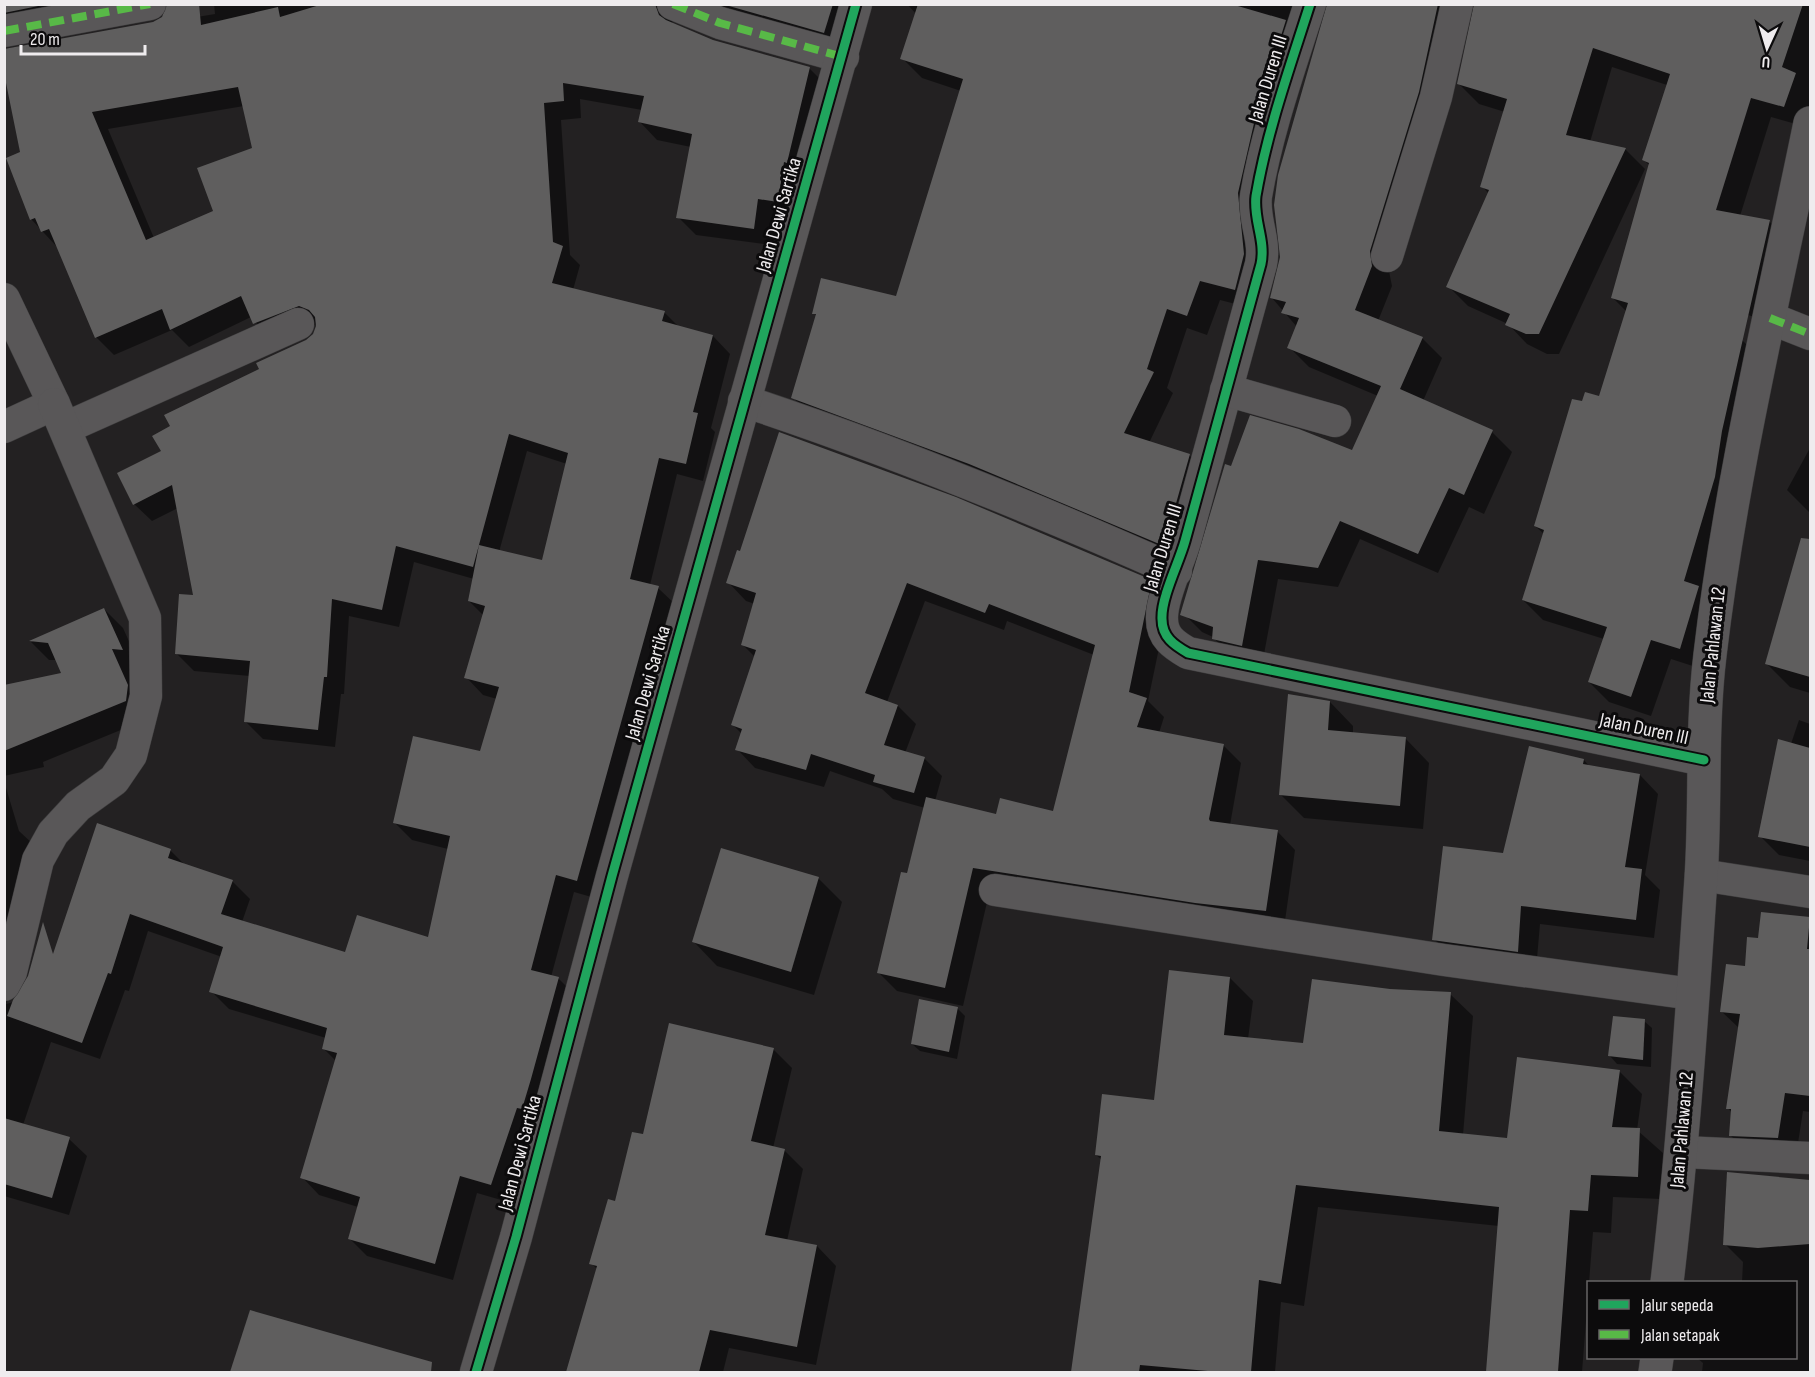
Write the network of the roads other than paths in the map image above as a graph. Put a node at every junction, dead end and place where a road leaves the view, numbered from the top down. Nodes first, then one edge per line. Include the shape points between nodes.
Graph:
1 (150, 4) edge
2 (673, 4) edge
3 (856, 4) edge
4 (1310, 4) edge
5 (1457, 4) edge
6 (4, 31) edge
7 (843, 57) junction
8 (1810, 123) edge
9 (1387, 256) dead end
10 (4, 299) edge
11 (1770, 318) junction
12 (298, 324) dead end
13 (1810, 334) edge
14 (1226, 390) junction
15 (744, 402) junction
16 (60, 416) junction
17 (1335, 421) dead end
18 (4, 427) edge
19 (1176, 571) junction
20 (1704, 760) junction
21 (1701, 876) junction
22 (995, 890) dead end
23 (1810, 891) edge
24 (4, 985) edge
25 (1692, 994) junction
26 (1683, 1152) junction
27 (1810, 1158) edge
28 (1666, 1281) edge
29 (476, 1372) edge

1 - 6 street
2 - 7 street via 720,23
3 - 7 street, Jalan Dewi Sartika
4 - 14 street, Jalan Duren III via 1270,135 1255,208 1264,253
5 - 9 street via 1436,97
7 - 15 street, Jalan Dewi Sartika
8 - 11 main road, Jalan Pahlawan 12
10 - 16 street
11 - 13 street
11 - 20 main road, Jalan Pahlawan 12 via 1723,561 1710,658
12 - 16 street
14 - 17 street
14 - 19 street, Jalan Duren III
15 - 19 street via 843,434 974,484
15 - 29 street, Jalan Dewi Sartika
16 - 18 street
16 - 24 street via 145,618 146,696 131,755 114,780 78,806 53,833 39,860
19 - 20 street, Jalan Duren III via 1162,619 1165,635 1188,653
20 - 21 main road, Jalan Pahlawan 12
21 - 23 street
21 - 25 main road, Jalan Pahlawan 12
22 - 25 street
25 - 26 main road, Jalan Pahlawan 12
26 - 27 street
26 - 28 main road, Jalan Pahlawan 12

